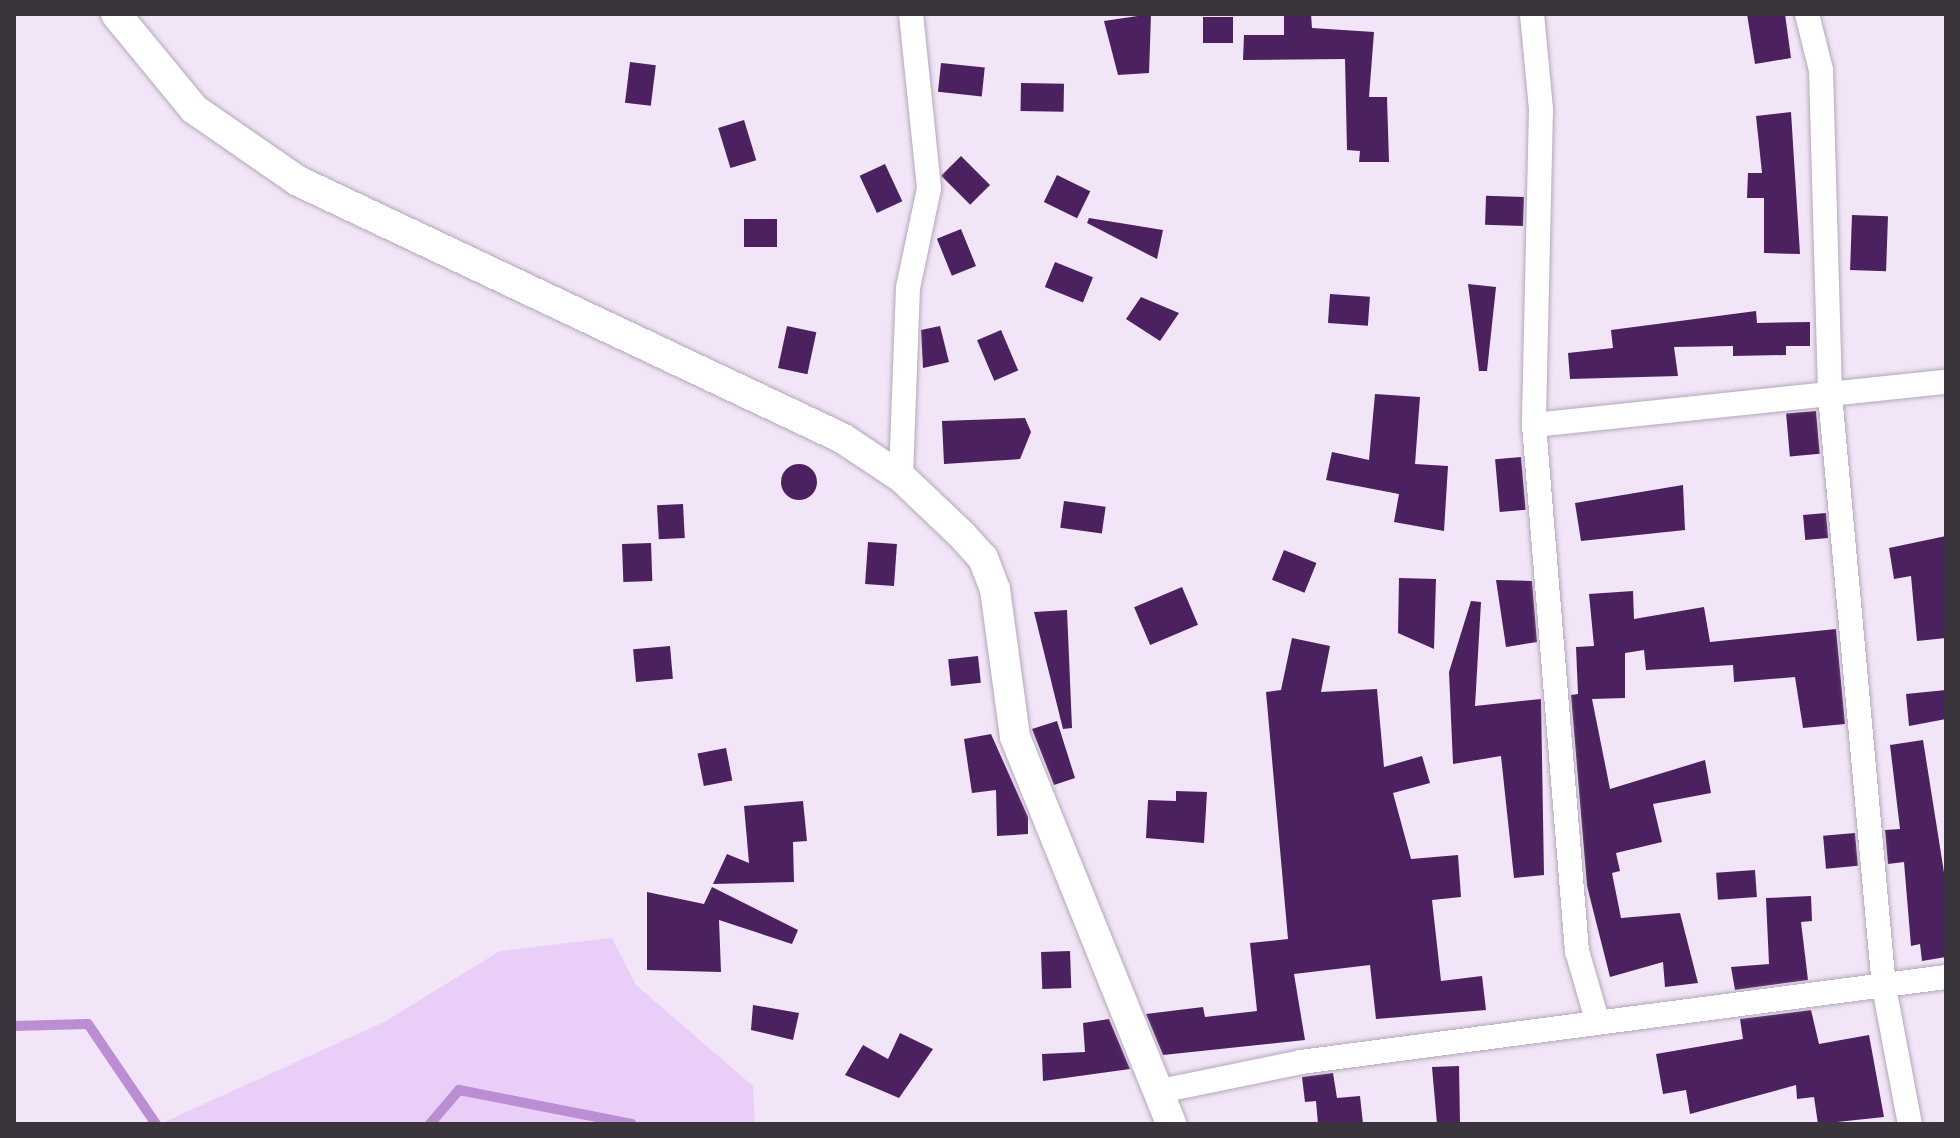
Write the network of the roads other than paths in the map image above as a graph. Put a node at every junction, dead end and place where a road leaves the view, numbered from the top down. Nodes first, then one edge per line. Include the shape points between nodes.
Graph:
1 (116, 14) edge
2 (911, 14) edge
3 (1532, 14) edge
4 (1807, 14) edge
5 (1946, 382) edge
6 (1830, 395) junction
7 (1534, 425) junction
8 (901, 477) junction
9 (1946, 977) edge
10 (1884, 987) junction
11 (1597, 1020) junction
12 (1160, 1091) junction
13 (1171, 1124) edge
14 (1910, 1124) edge

1 - 8 street via 194,109 298,181 673,353 842,438
2 - 8 street via 929,188 908,288
3 - 7 street via 1541,109
4 - 6 street via 1821,70
5 - 6 street
6 - 7 street
6 - 10 street
7 - 11 street via 1577,951
8 - 12 street via 983,558 995,589 1015,737 1136,1048
9 - 10 street
10 - 11 street
10 - 14 street
11 - 12 street via 1301,1062
12 - 13 street

